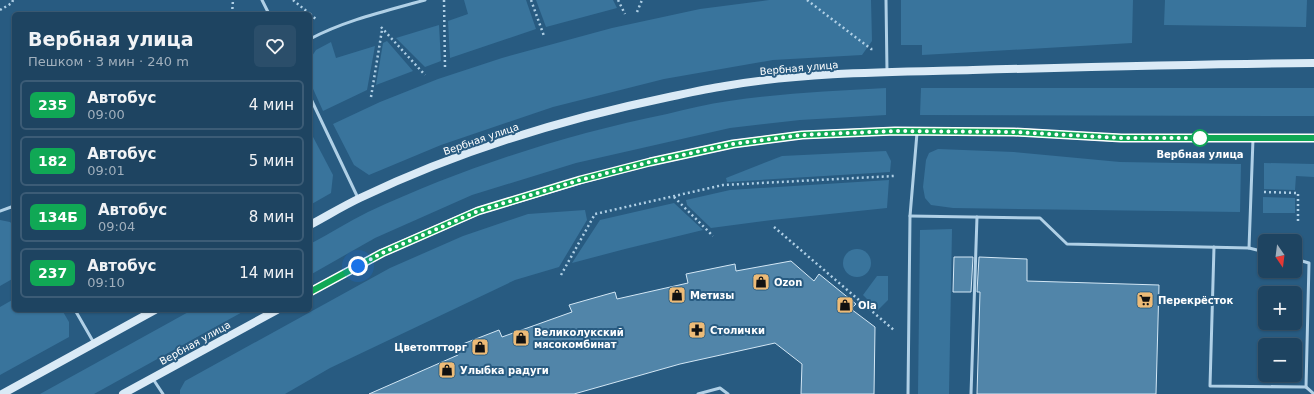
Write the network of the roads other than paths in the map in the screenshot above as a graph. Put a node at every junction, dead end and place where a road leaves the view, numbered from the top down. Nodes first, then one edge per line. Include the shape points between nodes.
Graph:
1 (262, 0) edge
2 (425, 0) edge
3 (886, 0) edge
4 (268, 12) edge
5 (312, 38) edge
6 (1314, 63) edge
7 (887, 72) junction
8 (312, 101) edge
9 (917, 131) junction
10 (1253, 138) junction
11 (1314, 138) edge
12 (358, 198) junction
13 (12, 207) edge
14 (0, 212) edge
15 (910, 216) junction
16 (977, 217) junction
17 (312, 224) edge
18 (1214, 247) junction
19 (1249, 248) junction
20 (1258, 250) edge
21 (1302, 261) edge
22 (312, 291) edge
23 (76, 312) edge
24 (152, 312) edge
25 (272, 312) edge
26 (95, 344) junction
27 (152, 378) junction
28 (1306, 387) junction
29 (2, 394) edge
30 (123, 394) edge
31 (163, 394) edge
32 (698, 394) edge
33 (728, 394) edge
34 (908, 394) edge
35 (971, 394) edge
36 (1314, 394) edge

1 - 4 lane
2 - 5 lane via 328,30
3 - 7 lane
6 - 7 main road, Вербная улица
7 - 12 main road, Вербная улица via 798,77 725,85 636,104 487,146
8 - 12 lane
9 - 10 main road via 1014,132 1121,138
9 - 15 lane
9 - 22 main road via 802,135 733,144 580,180 478,211 382,253
10 - 11 main road
10 - 19 lane
12 - 17 main road, Вербная улица
13 - 14 lane
15 - 16 lane
15 - 34 lane
16 - 18 lane via 1040,218 1067,244
16 - 35 lane
18 - 19 lane
18 - 28 lane via 1210,386
19 - 20 lane
21 - 28 lane via 1309,263
23 - 26 lane
24 - 26 main road
25 - 27 main road, Вербная улица
26 - 29 main road
27 - 30 main road, Вербная улица
27 - 31 lane
28 - 36 lane
32 - 33 lane via 720,388

